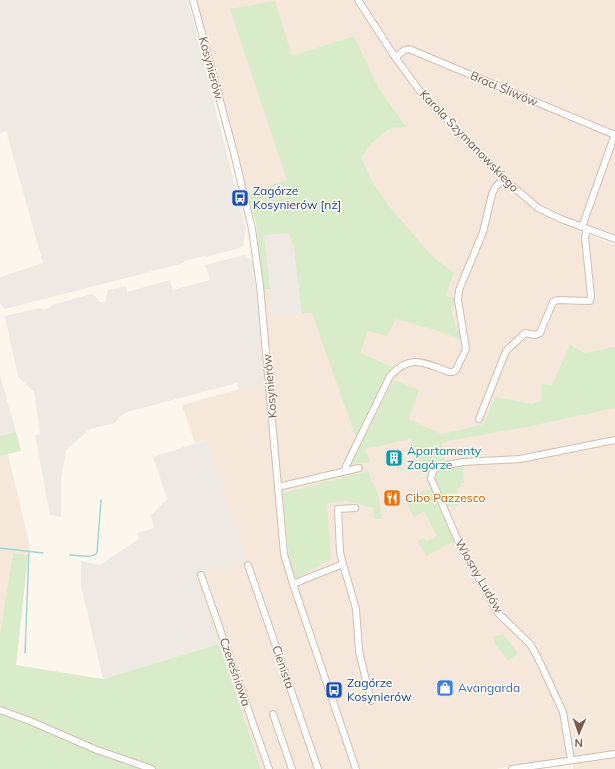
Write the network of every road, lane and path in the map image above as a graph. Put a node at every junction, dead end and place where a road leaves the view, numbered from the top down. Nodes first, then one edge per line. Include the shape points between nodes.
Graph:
1 (193, 0) edge
2 (358, 0) edge
3 (395, 57) junction
4 (615, 135) edge
5 (503, 178) junction
6 (584, 228) junction
7 (615, 239) edge
8 (479, 419) dead end
9 (615, 440) edge
10 (360, 468) dead end
11 (345, 471) junction
12 (278, 487) junction
13 (355, 508) dead end
14 (248, 564) dead end
15 (343, 564) junction
16 (201, 575) dead end
17 (293, 584) junction
18 (371, 701) dead end
19 (0, 710) edge
20 (274, 714) dead end
21 (615, 754) edge
22 (571, 760) junction
23 (152, 769) edge
24 (269, 769) edge
25 (292, 769) edge
26 (318, 769) edge
27 (356, 769) edge
28 (512, 769) edge

1 - 12 street, Kosynierów via 252,229 260,286
2 - 3 street, Karola Szymanowskiego
3 - 4 street, Braci Śliwów via 409,49
3 - 5 street, Karola Szymanowskiego via 419,90
4 - 6 street
5 - 6 street, Karola Szymanowskiego via 538,208
5 - 11 street via 492,194 483,232 458,294 466,349 456,370 449,372 420,362 409,362 397,368 390,376
6 - 7 street, Karola Szymanowskiego
6 - 8 street via 590,301 553,302 540,334 525,333 506,351
9 - 22 street, Wiosny Ludów via 520,459 463,462 438,467 431,479 459,543 498,613 530,644 540,664 563,712
10 - 11 street
11 - 12 street
12 - 17 street, Kosynierów via 284,554
13 - 15 street via 338,509
14 - 26 street, Cienista
15 - 17 street
15 - 18 street via 356,609 358,645
16 - 24 street, Czereśniowa
17 - 27 street, Kosynierów
19 - 23 street via 97,750
20 - 25 street
21 - 22 street
22 - 28 street

